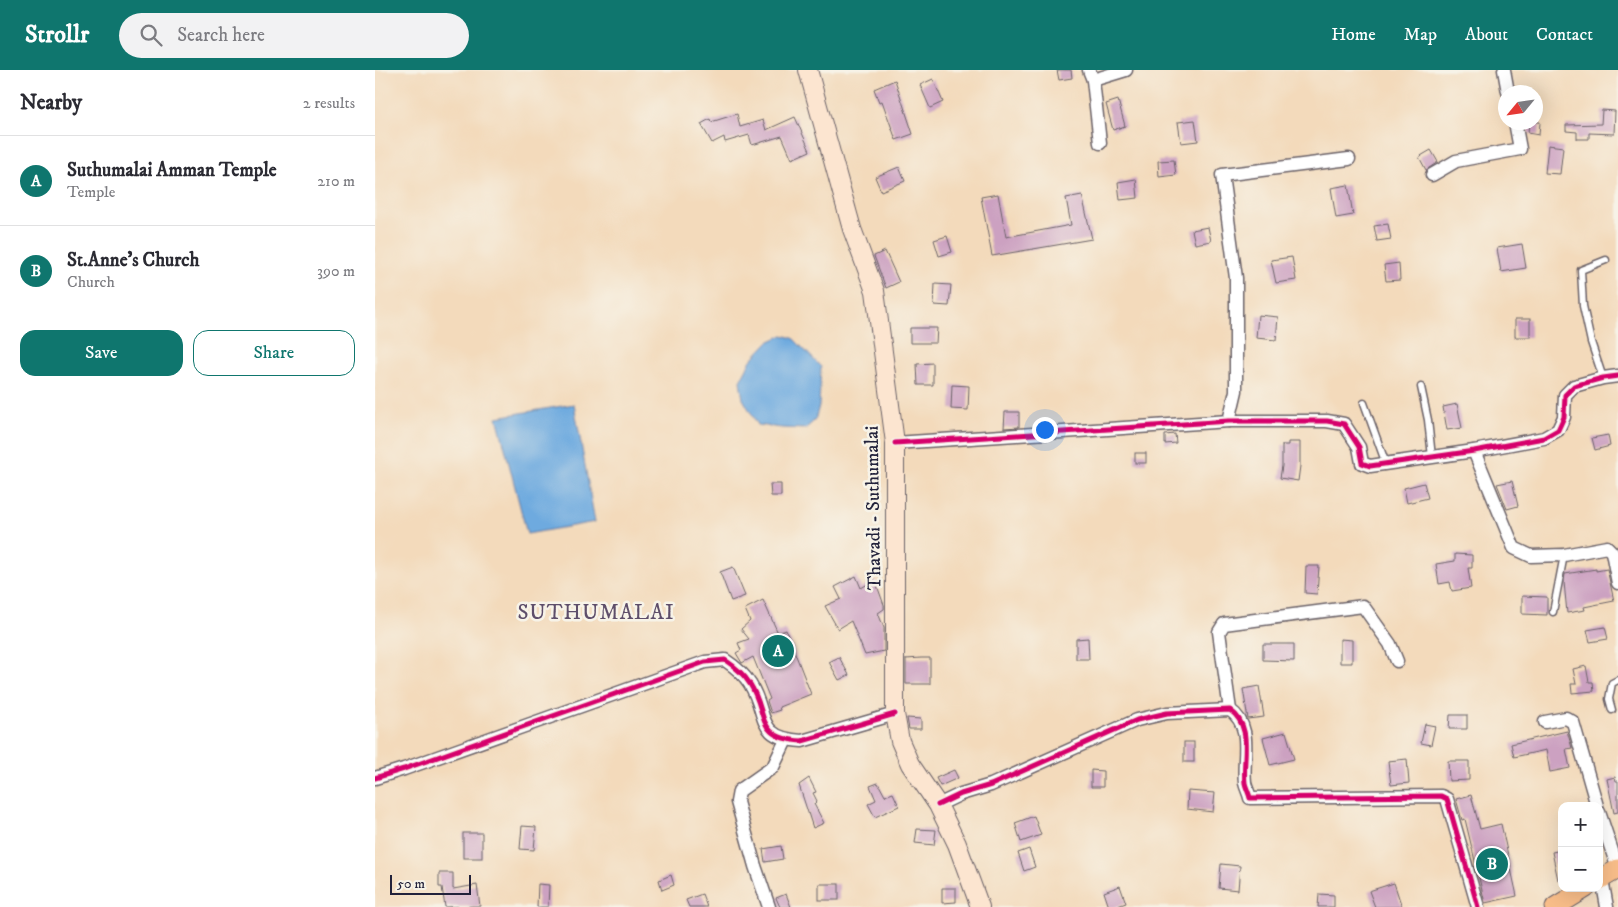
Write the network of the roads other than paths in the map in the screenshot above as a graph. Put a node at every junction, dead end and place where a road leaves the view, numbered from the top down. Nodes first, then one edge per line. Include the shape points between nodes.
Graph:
1 (808, 70) edge
2 (1126, 70) edge
3 (1504, 70) edge
4 (1091, 75) edge
5 (1507, 85) edge
6 (1516, 130) edge
7 (1100, 143) dead end
8 (1349, 158) dead end
9 (1432, 175) dead end
10 (1606, 260) dead end
11 (1618, 376) edge
12 (1603, 378) junction
13 (1421, 387) dead end
14 (1364, 403) dead end
15 (1229, 420) junction
16 (895, 443) junction
17 (1475, 451) junction
18 (1432, 457) junction
19 (1386, 464) junction
20 (1564, 554) junction
21 (1618, 582) edge
22 (1553, 612) dead end
23 (1397, 661) dead end
24 (1618, 680) edge
25 (1230, 710) junction
26 (1612, 710) dead end
27 (895, 714) junction
28 (1545, 722) dead end
29 (786, 740) junction
30 (375, 778) edge
31 (1596, 802) edge
32 (938, 805) junction
33 (1603, 824) edge
34 (1618, 869) edge
35 (1603, 878) edge
36 (1580, 892) edge
37 (1600, 892) edge
38 (769, 907) edge
39 (980, 907) edge
40 (1478, 907) edge
41 (1555, 907) edge
42 (1607, 907) edge

1 - 16 main road, Thavadi - Suthumalai via 852,229 875,291
2 - 4 street
3 - 5 street
4 - 7 street
6 - 9 street via 1520,149 1456,160
8 - 15 street via 1222,175 1236,278 1236,391
10 - 12 lane via 1581,270 1583,306
11 - 12 street
12 - 17 street via 1574,386 1565,395 1564,417 1558,430 1543,438
13 - 18 lane
14 - 19 lane
15 - 16 street
15 - 19 street via 1344,424 1359,447 1362,463 1369,466
16 - 27 main road, Thavadi - Suthumalai
17 - 18 street
17 - 20 street via 1514,548 1531,556
18 - 19 street
20 - 21 street via 1607,548 1613,552
20 - 22 lane
23 - 25 street via 1390,644 1363,606 1224,624 1219,632
24 - 26 lane via 1612,683 1610,691
25 - 32 street via 1167,713 1137,720
25 - 40 street via 1238,716 1245,735 1245,784 1250,798 1441,796 1447,799
27 - 29 street via 802,741
27 - 32 main road, Thavadi - Suthumalai via 900,741 910,764
28 - 31 street via 1567,718 1573,722
29 - 30 street via 769,731 751,684 725,660 705,662
29 - 38 street via 773,767 739,791 737,802
32 - 39 main road, Thavadi - Suthumalai via 957,844
33 - 34 street
34 - 35 main road
36 - 41 main road
37 - 42 street

